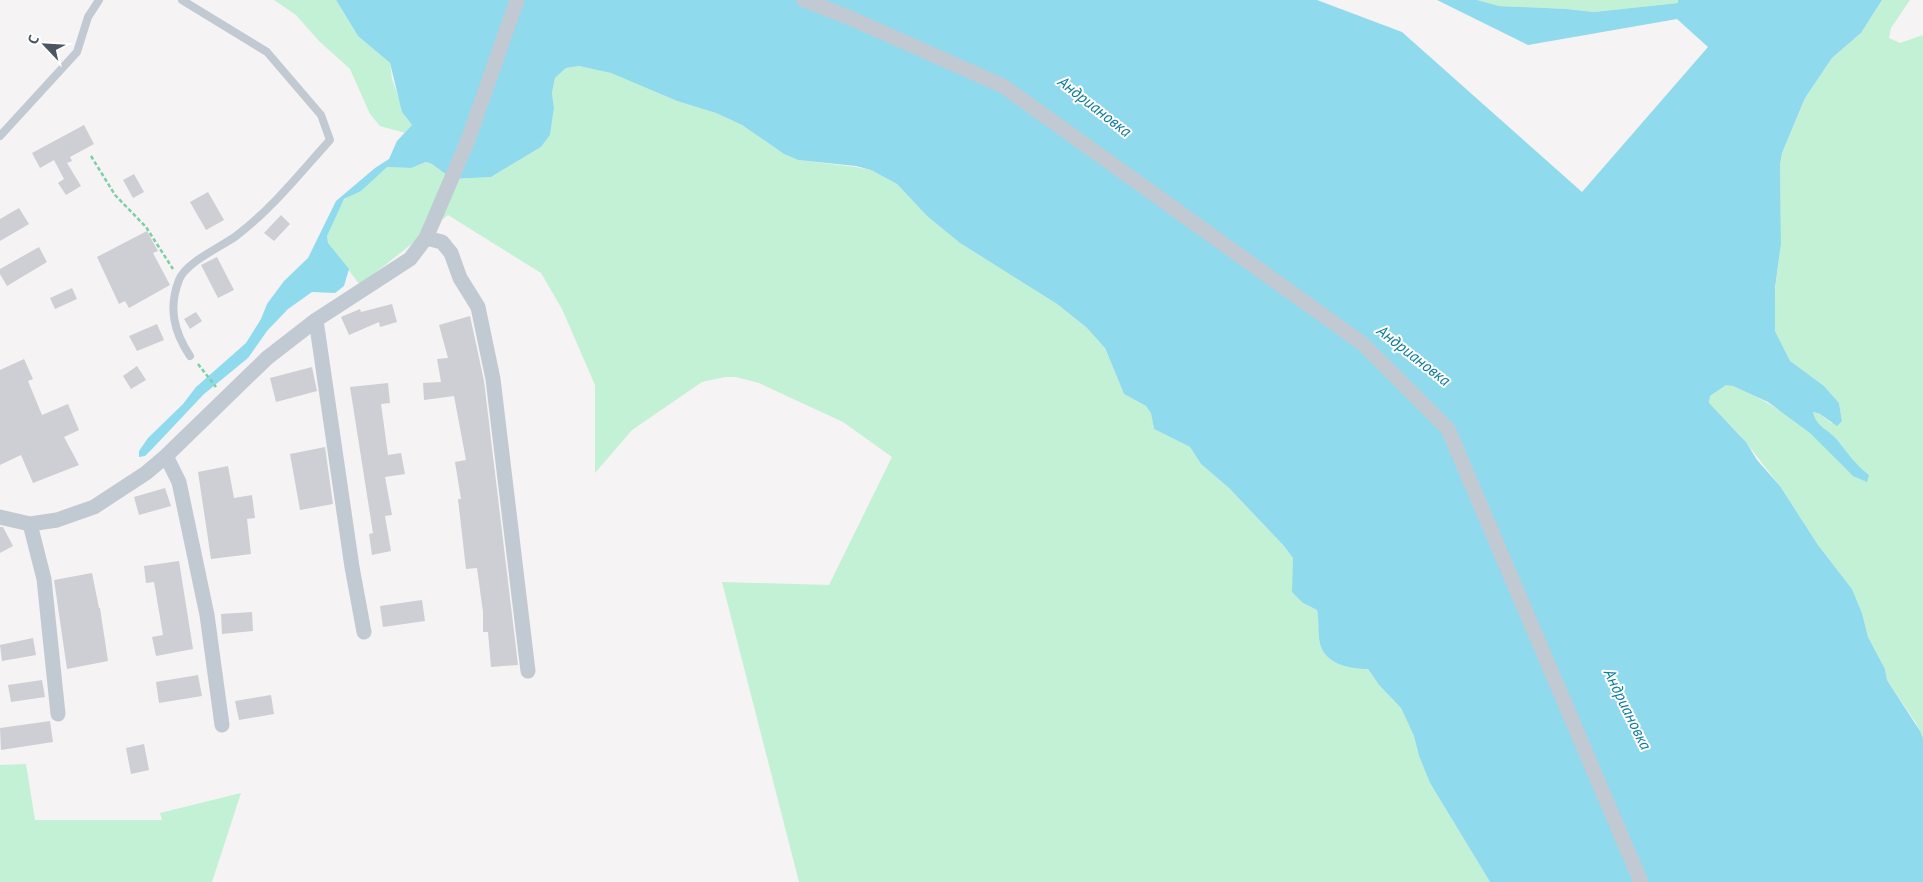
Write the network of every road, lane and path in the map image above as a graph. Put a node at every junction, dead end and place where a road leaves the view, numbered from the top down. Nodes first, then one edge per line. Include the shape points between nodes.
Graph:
1 (99, 0) edge
2 (182, 0) edge
3 (517, 0) edge
4 (804, 0) edge
5 (0, 136) edge
6 (92, 156) dead end
7 (426, 238) junction
8 (179, 278) junction
9 (316, 320) junction
10 (190, 356) dead end
11 (203, 370) dead end
12 (218, 390) dead end
13 (166, 456) junction
14 (0, 517) edge
15 (30, 524) junction
16 (364, 632) dead end
17 (528, 671) dead end
18 (58, 714) dead end
19 (222, 725) dead end
20 (1641, 882) edge

1 - 5 lane via 88,17 77,52
2 - 8 lane via 267,52 321,116 330,140 279,198 236,236 196,262
3 - 7 street via 468,140
4 - 20 street via 1004,86 1363,344 1448,429
6 - 8 path via 115,195 146,227
7 - 9 street via 410,259
7 - 17 street via 442,242 451,253 460,278 478,307 493,380
8 - 10 lane via 173,320 178,338
9 - 13 street via 267,358
9 - 16 street
11 - 12 path
13 - 15 street via 94,507 57,520
13 - 19 street via 179,482 207,615
14 - 15 street
15 - 18 street via 44,579

